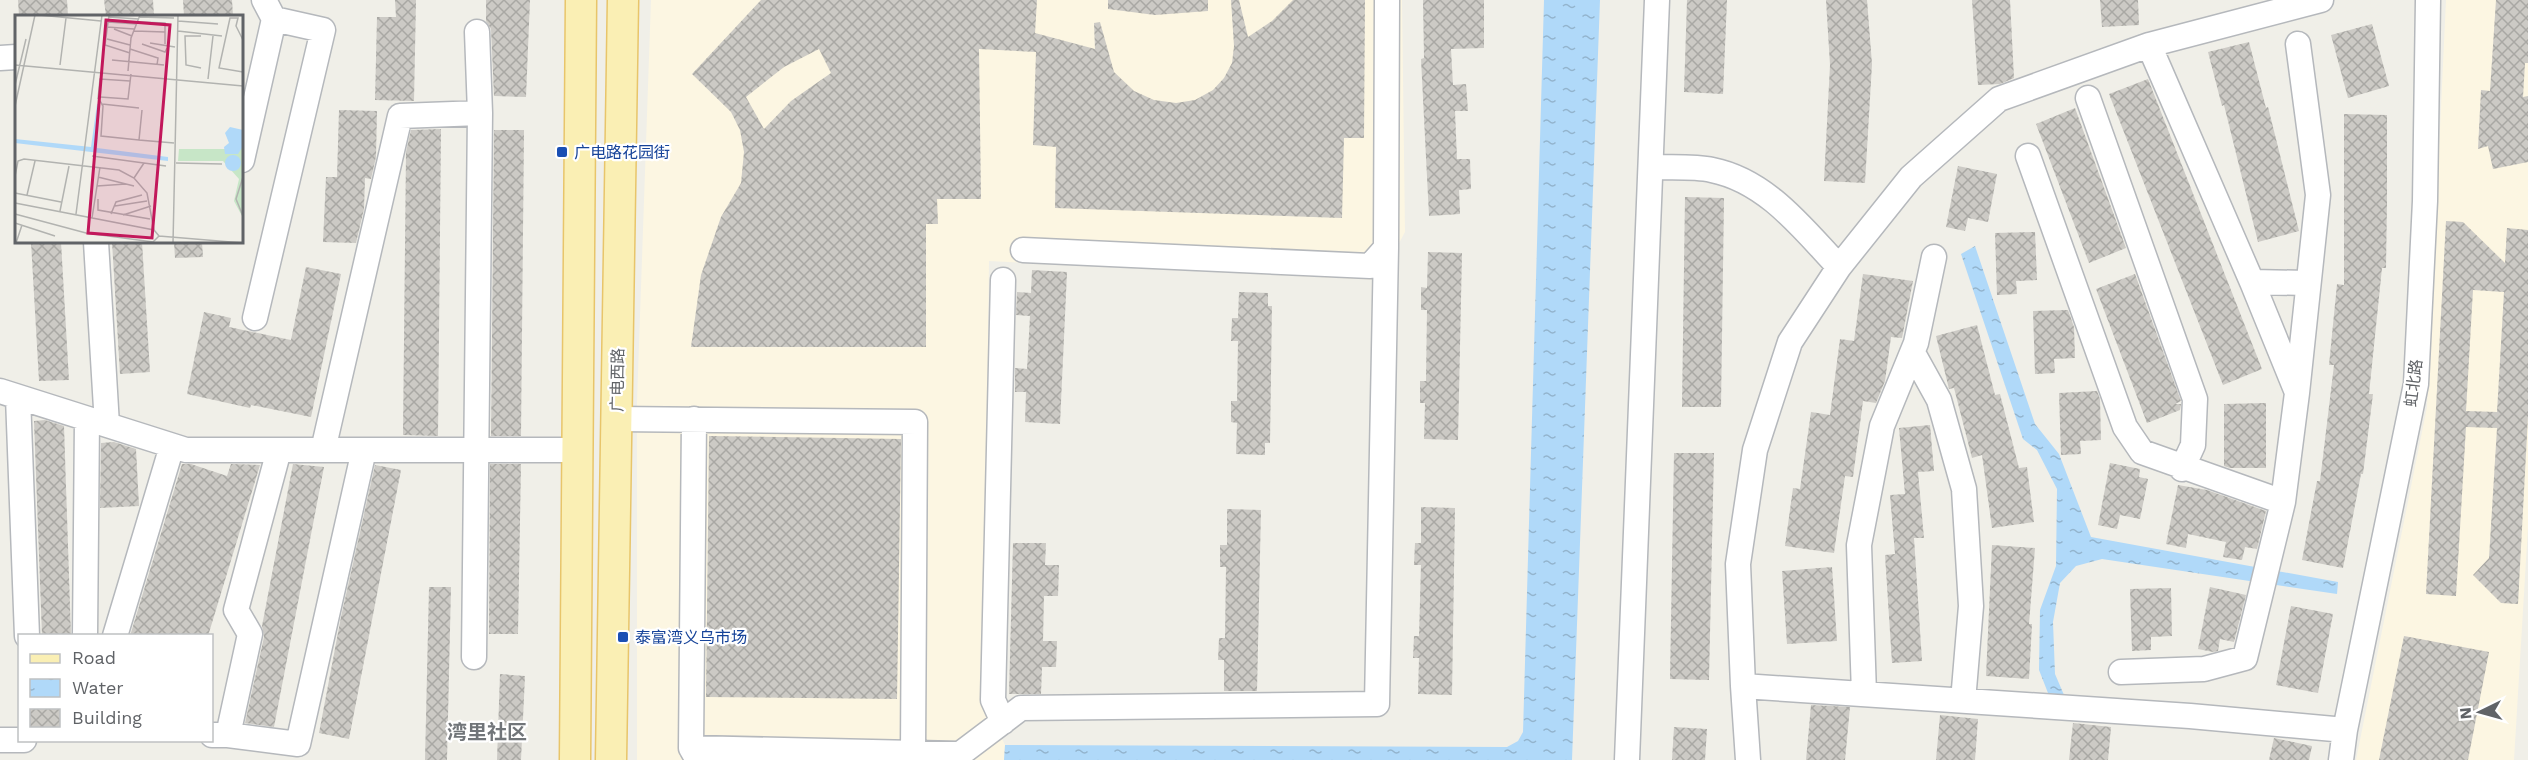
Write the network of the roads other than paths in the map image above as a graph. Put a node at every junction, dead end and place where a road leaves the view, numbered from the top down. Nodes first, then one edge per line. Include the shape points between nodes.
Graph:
1 (581, 0) edge
2 (623, 0) edge
3 (1388, 0) edge
4 (1657, 0) edge
5 (2322, 0) edge
6 (2428, 0) edge
7 (269, 10) edge
8 (477, 32) dead end
9 (2298, 44) dead end
10 (2148, 45) junction
11 (15, 57) edge
12 (0, 58) edge
13 (2088, 98) dead end
14 (480, 113) junction
15 (243, 154) edge
16 (2028, 156) dead end
17 (1652, 167) junction
18 (96, 243) edge
19 (1386, 248) junction
20 (1023, 250) dead end
21 (1934, 257) dead end
22 (1839, 267) junction
23 (1003, 280) dead end
24 (2252, 282) junction
25 (2308, 283) junction
26 (255, 318) dead end
27 (1913, 353) junction
28 (2297, 393) junction
29 (9, 394) edge
30 (616, 419) junction
31 (694, 419) junction
32 (97, 422) junction
33 (172, 446) junction
34 (279, 450) junction
35 (323, 450) junction
36 (364, 450) junction
37 (476, 450) junction
38 (578, 450) junction
39 (2182, 469) junction
40 (2283, 502) junction
41 (27, 634) edge
42 (85, 634) edge
43 (116, 634) edge
44 (474, 657) dead end
45 (2121, 672) dead end
46 (1743, 687) junction
47 (1864, 694) junction
48 (1963, 701) junction
49 (1003, 722) junction
50 (2345, 730) junction
51 (220, 735) edge
52 (0, 740) edge
53 (18, 741) edge
54 (913, 753) junction
55 (695, 754) edge
56 (960, 757) edge
57 (575, 760) edge
58 (611, 760) edge
59 (1627, 760) edge
60 (1748, 760) edge
61 (2341, 760) edge

1 - 38 main road
2 - 30 main road, 广电西路
3 - 19 street
4 - 17 street
5 - 10 street
6 - 50 street, 虹北路 via 2425,201 2416,384
7 - 15 street
7 - 26 street via 323,30
8 - 14 street
9 - 25 street via 2318,195
10 - 22 street via 1999,99 1911,177
10 - 24 street
11 - 12 street
13 - 39 street via 2195,399 2193,445
14 - 35 street via 400,116
14 - 37 street
16 - 39 street via 2125,426 2142,452
17 - 22 street via 1712,170 1744,182 1780,204
17 - 59 street
18 - 32 street
19 - 20 street via 1370,266
19 - 49 street via 1377,704 1021,708
21 - 27 street
22 - 46 street via 1790,342 1755,450 1738,564
23 - 49 street via 993,700
24 - 25 street
24 - 28 street
25 - 28 street
27 - 47 street via 1882,426 1859,544
27 - 48 street via 1940,400 1964,489 1971,606
28 - 40 street
29 - 32 street
29 - 41 street
30 - 31 street
30 - 58 main road, 广电西路
31 - 54 street via 915,422
31 - 55 street
32 - 33 street
32 - 42 street
33 - 34 street via 186,450
33 - 43 street
34 - 35 street
34 - 51 street via 236,610 250,634
35 - 36 street
36 - 37 street
36 - 51 street via 298,744
37 - 38 street
37 - 44 street
38 - 57 main road
39 - 40 street
40 - 45 street via 2245,658 2204,669
46 - 47 street
46 - 60 street
47 - 48 street
48 - 50 street
49 - 56 street
50 - 61 street, 虹北路
52 - 53 street
54 - 55 street
54 - 56 street

